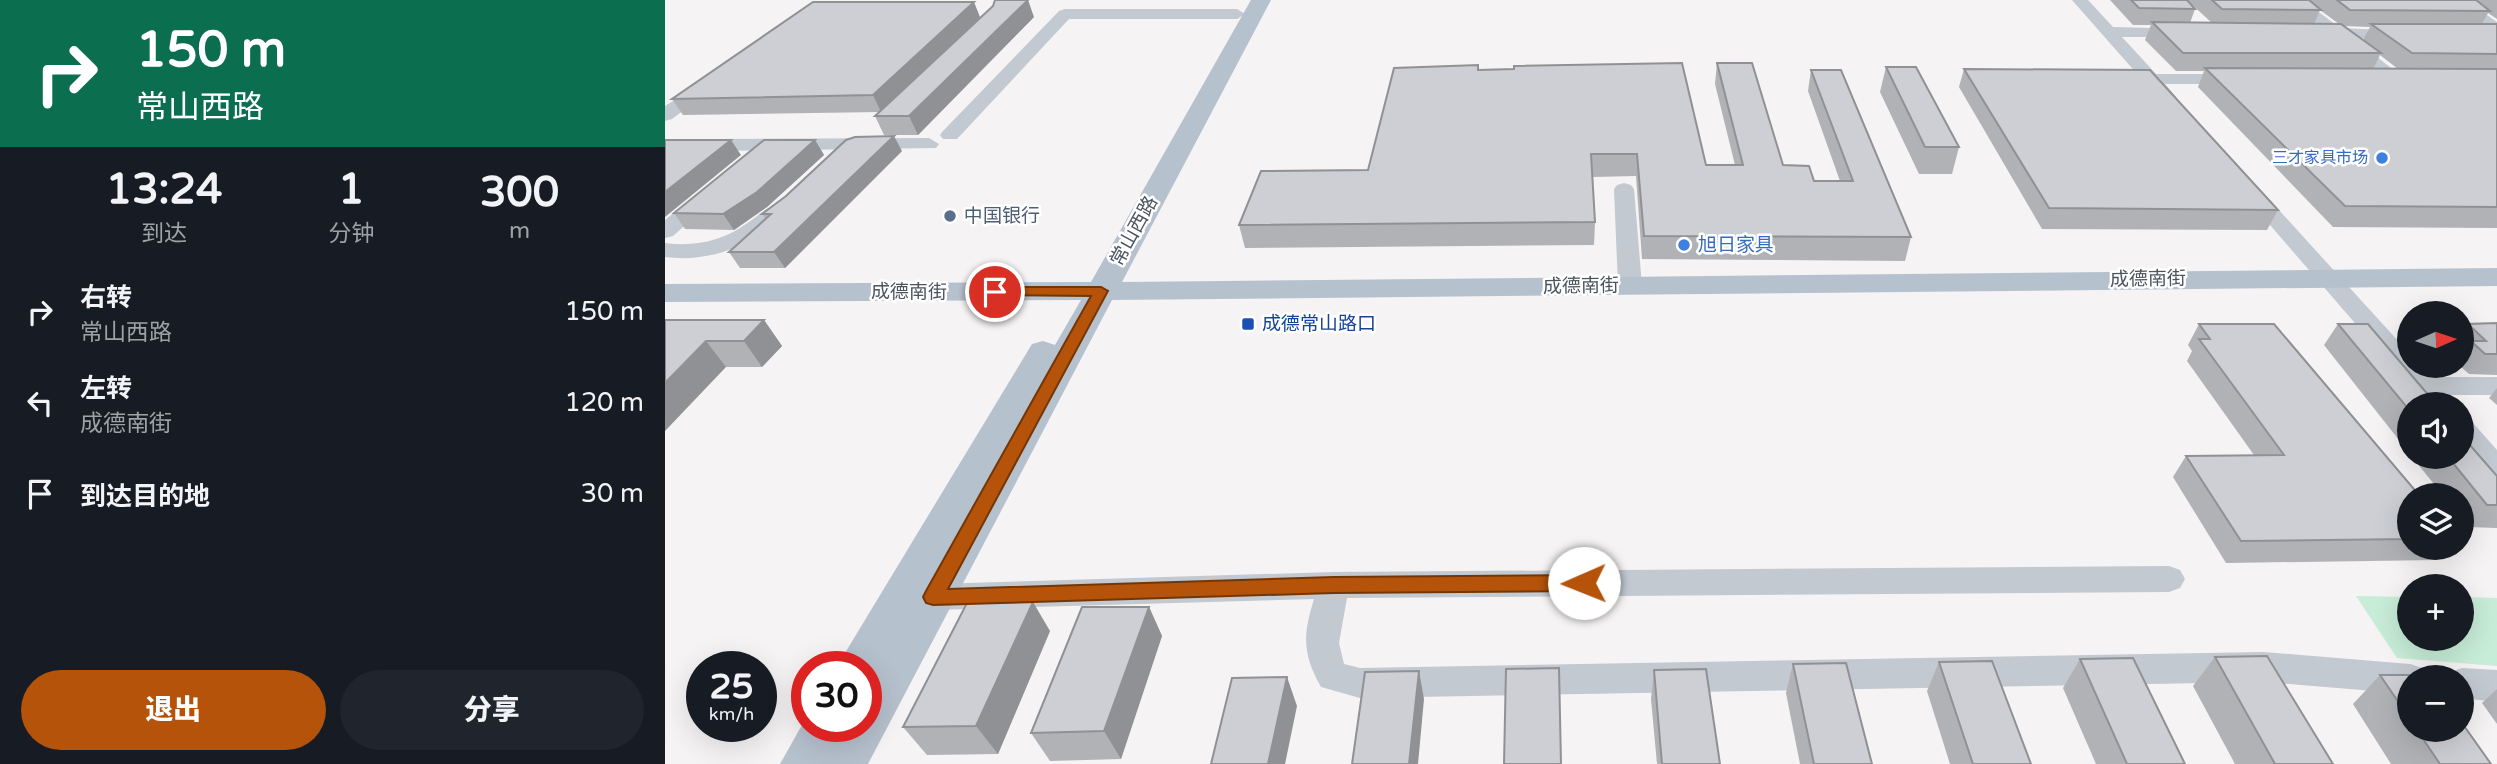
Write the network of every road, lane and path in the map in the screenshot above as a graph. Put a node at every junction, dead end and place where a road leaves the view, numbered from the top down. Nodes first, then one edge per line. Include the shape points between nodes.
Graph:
1 (1261, 0) edge
2 (2080, 0) edge
3 (2293, 0) edge
4 (2455, 0) edge
5 (1242, 7) edge
6 (2497, 29) edge
7 (2108, 32) junction
8 (2197, 32) edge
9 (2298, 33) edge
10 (2336, 33) junction
11 (2417, 34) edge
12 (2470, 34) edge
13 (2497, 34) edge
14 (719, 77) edge
15 (2150, 79) junction
16 (2259, 79) edge
17 (2369, 79) edge
18 (2178, 110) edge
19 (665, 115) edge
20 (880, 126) edge
21 (950, 135) dead end
22 (856, 144) junction
23 (929, 144) dead end
24 (718, 145) edge
25 (769, 145) junction
26 (748, 162) edge
27 (832, 162) edge
28 (2234, 173) edge
29 (717, 188) edge
30 (1624, 189) dead end
31 (795, 195) edge
32 (665, 231) edge
33 (665, 250) edge
34 (689, 251) junction
35 (665, 272) edge
36 (2327, 277) junction
37 (2497, 277) edge
38 (1630, 286) junction
39 (665, 293) edge
40 (1085, 299) junction
41 (2497, 299) edge
42 (2347, 300) junction
43 (665, 309) edge
44 (2497, 386) edge
45 (2429, 392) edge
46 (2454, 392) edge
47 (2474, 440) edge
48 (2493, 458) edge
49 (2169, 579) dead end
50 (1334, 585) junction
51 (933, 597) junction
52 (870, 651) edge
53 (2397, 678) edge
54 (2474, 684) edge
55 (2497, 686) edge
56 (882, 691) edge
57 (817, 742) edge
58 (855, 742) edge
59 (804, 764) edge
60 (843, 764) edge

1 - 40 main road, 常山西路
2 - 7 street
3 - 10 lane
4 - 6 street
5 - 21 street via 1065,15
5 - 40 main road, 常山西路
7 - 8 street
7 - 15 street
9 - 10 street
10 - 11 street
10 - 17 lane via 2402,79
12 - 13 street
14 - 19 street
15 - 16 lane
15 - 18 street
20 - 22 street
22 - 23 street
22 - 25 street
22 - 27 street
24 - 25 street
25 - 26 street
28 - 36 street
29 - 32 street
30 - 38 street
31 - 34 street via 757,230 711,249
33 - 34 street
34 - 35 street
36 - 37 main road, 成德南街
36 - 38 main road, 成德南街
36 - 42 street
38 - 40 main road, 成德南街
39 - 40 main road, 成德南街
40 - 42 main road, 成德南街
40 - 43 main road, 成德南街
40 - 51 main road, 常山西路
40 - 52 main road, 常山西路
41 - 42 main road, 成德南街
42 - 45 street
44 - 46 street
47 - 48 street
49 - 50 street
50 - 51 street
50 - 53 street via 1322,633 1322,660 1333,676 1360,683 2264,667
51 - 56 main road, 常山西路
54 - 55 street
57 - 59 main road
58 - 60 main road

